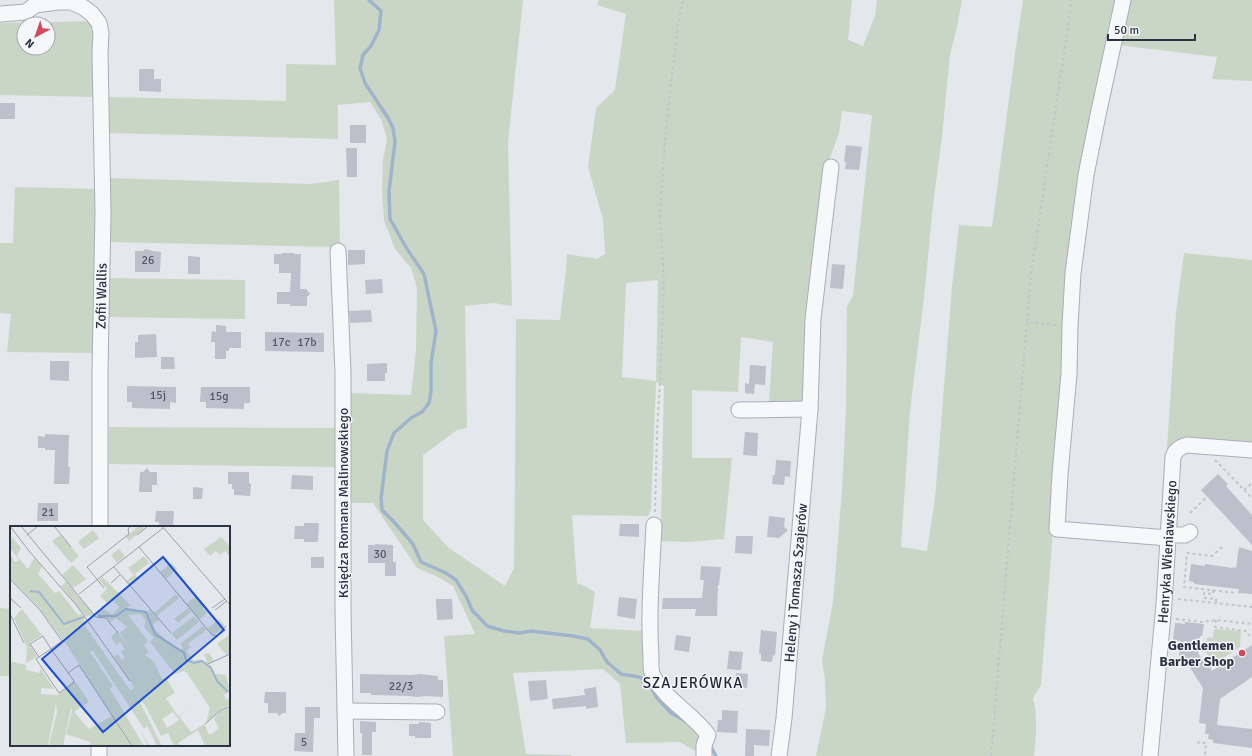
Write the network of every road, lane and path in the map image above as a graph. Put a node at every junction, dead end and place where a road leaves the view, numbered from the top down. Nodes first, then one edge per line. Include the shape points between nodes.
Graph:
1 (683, 0) edge
2 (1072, 0) edge
3 (1123, 0) edge
4 (0, 14) edge
5 (831, 167) dead end
6 (338, 251) dead end
7 (1028, 322) junction
8 (1070, 326) junction
9 (810, 409) junction
10 (739, 410) dead end
11 (1252, 450) edge
12 (1212, 457) dead end
13 (1252, 483) edge
14 (1244, 490) junction
15 (1209, 496) dead end
16 (1252, 498) edge
17 (1190, 513) dead end
18 (654, 525) joint
19 (100, 526) edge
20 (1190, 532) dead end
21 (1168, 536) junction
22 (1222, 546) dead end
23 (1213, 590) junction
24 (1236, 593) dead end
25 (1165, 598) junction
26 (1216, 603) junction
27 (1252, 607) edge
28 (1163, 617) junction
29 (1216, 620) junction
30 (1252, 624) edge
31 (1252, 639) edge
32 (345, 711) junction
33 (437, 712) dead end
34 (1198, 744) dead end
35 (346, 756) edge
36 (704, 756) edge
37 (779, 756) edge
38 (991, 756) edge
39 (1150, 756) edge
40 (1205, 756) edge

1 - 18 path via 665,138 660,215 664,282
2 - 7 path via 1031,274
3 - 8 street via 1086,174
4 - 19 street, Zofii Wallis via 26,12 35,5 71,2 92,14 99,23 101,33 103,213
5 - 9 street, Heleny i Tomasza Szajerów via 813,319
6 - 32 street, Księdza Romana Malinowskiego via 343,373
7 - 8 path
7 - 38 path
8 - 21 street via 1069,374 1057,529
9 - 10 street
9 - 37 street, Heleny i Tomasza Szajerów
11 - 21 street, Henryka Wieniawskiego via 1187,445 1174,452
12 - 14 path
13 - 14 path
14 - 16 path
15 - 17 path
18 - 36 street via 650,617 652,676 663,692 708,735 704,745
20 - 21 street via 1185,535
21 - 25 street, Henryka Wieniawskiego
22 - 23 path via 1212,556 1187,553 1184,587
23 - 24 path
23 - 26 path via 1213,594 1204,593 1204,598 1216,599
25 - 26 path
25 - 28 street, Henryka Wieniawskiego
26 - 27 path
28 - 29 path via 1203,622
28 - 39 street, Henryka Wieniawskiego
29 - 30 path
29 - 31 path via 1215,627 1246,630
32 - 33 street
32 - 35 street, Księdza Romana Malinowskiego
34 - 40 path via 1206,743

